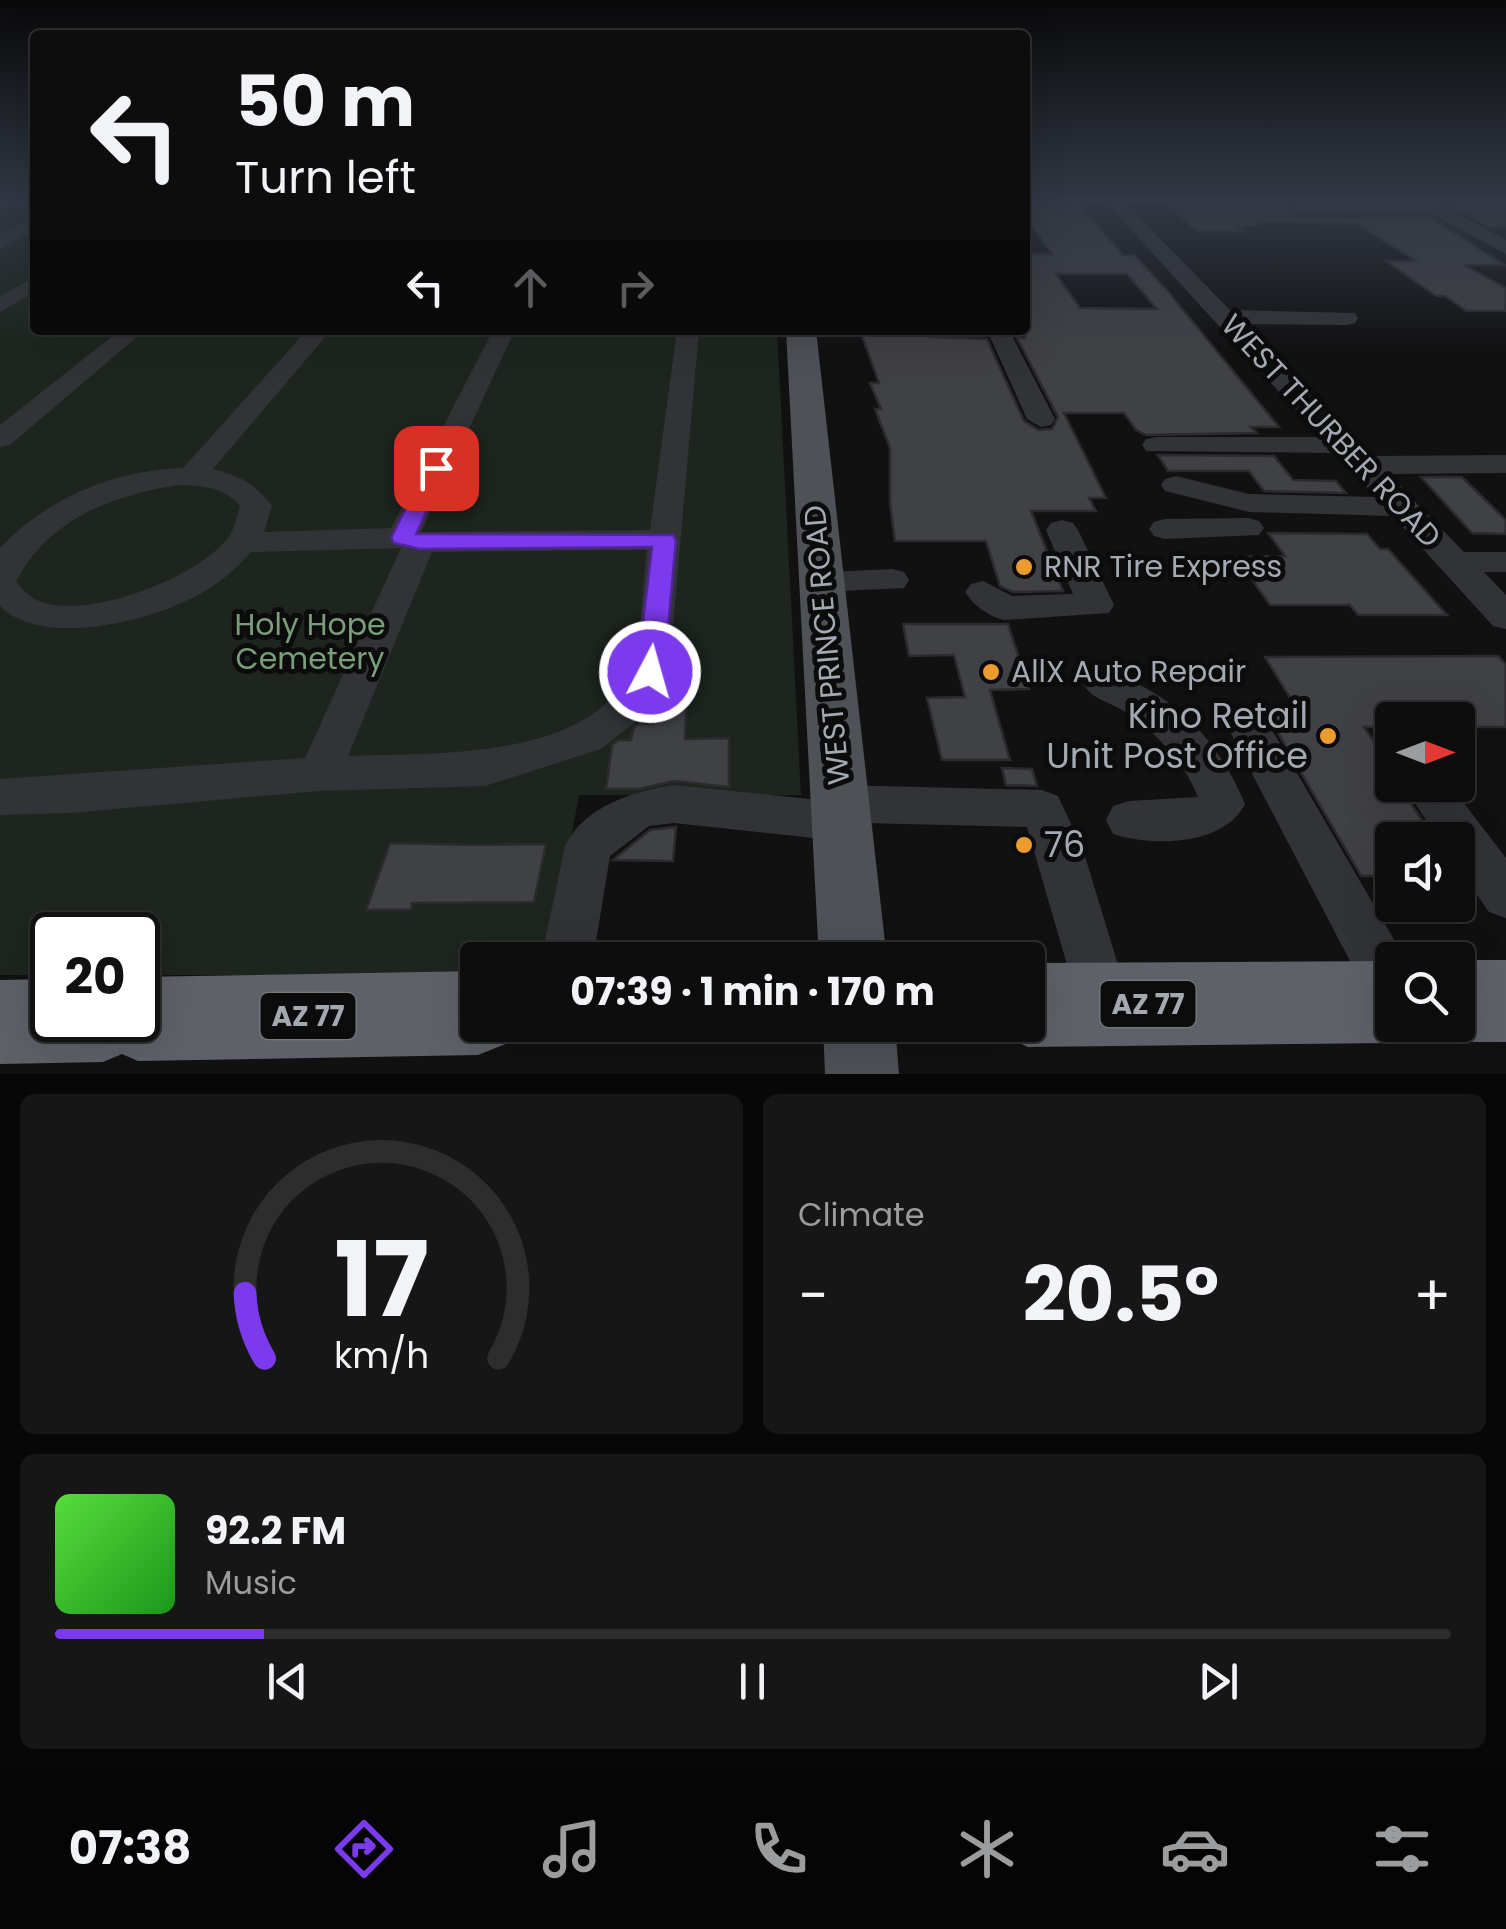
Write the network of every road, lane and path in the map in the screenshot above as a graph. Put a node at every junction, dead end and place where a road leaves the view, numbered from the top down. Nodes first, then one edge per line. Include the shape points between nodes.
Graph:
1 (1163, 252) edge
2 (30, 286) edge
3 (30, 300) edge
4 (5, 302) edge
5 (1224, 317) junction
6 (1347, 318) dead end
7 (128, 335) edge
8 (316, 335) edge
9 (502, 335) edge
10 (687, 335) edge
11 (801, 335) edge
12 (1000, 335) edge
13 (1240, 366) dead end
14 (1270, 366) junction
15 (1041, 419) dead end
16 (0, 440) edge
17 (1156, 445) dead end
18 (1354, 455) junction
19 (1506, 464) edge
20 (191, 477) junction
21 (1176, 486) dead end
22 (1403, 507) junction
23 (1248, 528) dead end
24 (1165, 529) dead end
25 (1062, 530) dead end
26 (411, 540) junction
27 (664, 540) junction
28 (10, 541) edge
29 (246, 542) junction
30 (1454, 562) junction
31 (1506, 562) edge
32 (892, 580) dead end
33 (822, 581) junction
34 (0, 583) edge
35 (983, 592) dead end
36 (1506, 617) edge
37 (1104, 685) dead end
38 (1248, 724) dead end
39 (319, 774) junction
40 (0, 798) edge
41 (1437, 802) edge
42 (841, 813) junction
43 (1129, 820) dead end
44 (1506, 896) edge
45 (570, 942) edge
46 (852, 942) edge
47 (1375, 955) edge
48 (1475, 1001) edge
49 (1506, 1001) edge
50 (1375, 1002) edge
51 (1065, 1004) edge
52 (460, 1013) edge
53 (160, 1020) edge
54 (30, 1021) edge
55 (0, 1022) edge
56 (860, 1042) edge
57 (862, 1074) edge

1 - 5 street, WEST THURBER ROAD
2 - 4 street
3 - 4 street
5 - 6 street
5 - 14 street, WEST THURBER ROAD
7 - 16 street
8 - 20 street
9 - 26 street
10 - 27 street
11 - 33 main road, WEST PRINCE ROAD
12 - 15 street
13 - 14 street
14 - 18 street, WEST THURBER ROAD
17 - 18 street
18 - 19 street
18 - 22 street, WEST THURBER ROAD
20 - 28 street via 86,500
20 - 29 street via 241,488 256,506
21 - 22 street via 1249,504
22 - 30 street, WEST THURBER ROAD
23 - 24 street
25 - 35 street via 1096,605 1004,608
26 - 27 street
26 - 29 street
26 - 39 street
27 - 39 street via 650,672 626,706 586,738 485,769
28 - 34 street
29 - 34 street via 183,590 112,613 36,614 7,600
30 - 31 street
30 - 36 street, WEST THURBER ROAD
32 - 33 street
33 - 42 main road, WEST PRINCE ROAD
37 - 43 street via 1153,709 1198,759 1222,804 1196,818
38 - 47 street
39 - 40 street
41 - 44 street
42 - 45 street via 735,813 674,804 638,809 588,846
42 - 46 main road, WEST PRINCE ROAD
42 - 51 street via 1042,810 1060,850
48 - 49 highway
50 - 51 highway, AZ 77
52 - 53 highway, AZ 77
54 - 55 highway
56 - 57 main road

